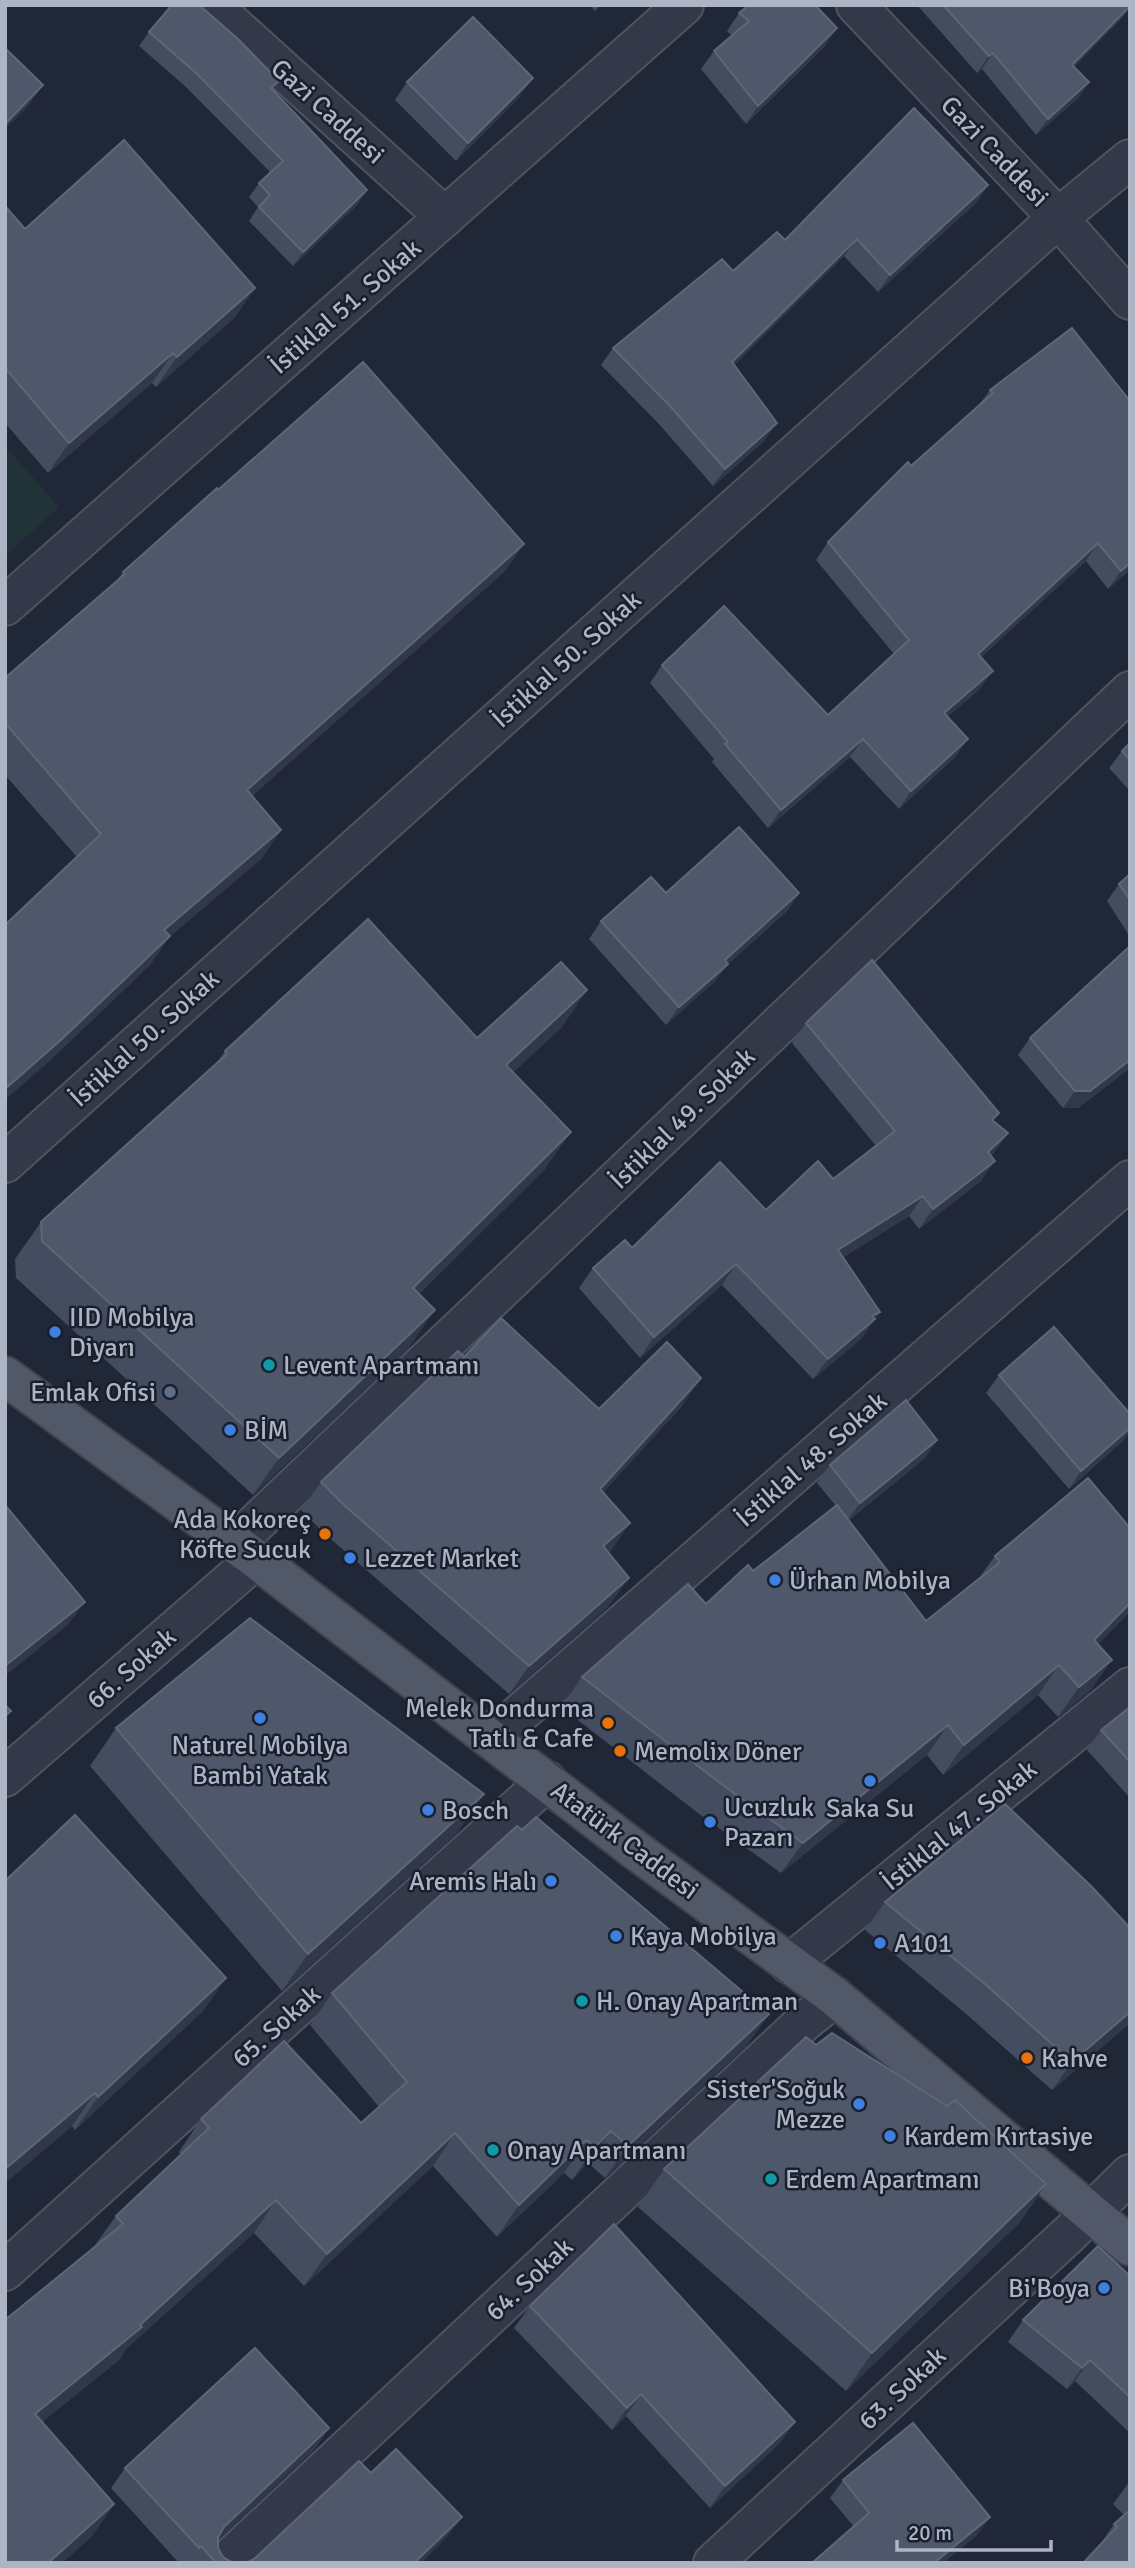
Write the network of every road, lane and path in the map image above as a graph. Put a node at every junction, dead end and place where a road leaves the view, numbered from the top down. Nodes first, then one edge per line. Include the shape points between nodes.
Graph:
1 (211, 5) edge
2 (684, 5) edge
3 (856, 5) edge
4 (1130, 159) edge
5 (445, 217) junction
6 (1058, 218) junction
7 (1130, 300) edge
8 (5, 606) edge
9 (1130, 691) edge
10 (5, 1163) edge
11 (1130, 1180) edge
12 (5, 1376) edge
13 (245, 1552) junction
14 (1130, 1687) edge
15 (492, 1738) junction
16 (5, 1777) edge
17 (547, 1781) junction
18 (789, 1964) junction
19 (835, 1997) junction
20 (1130, 2174) edge
21 (1092, 2212) junction
22 (1130, 2246) edge
23 (5, 2271) edge
24 (225, 2563) edge
25 (713, 2563) edge

1 - 5 street, Gazi Caddesi
2 - 5 street, İstiklal 51. Sokak
3 - 6 street, Gazi Caddesi
4 - 6 street, İstiklal 50. Sokak
5 - 8 street, İstiklal 51. Sokak
6 - 7 street, Gazi Caddesi
6 - 10 street, İstiklal 50. Sokak
9 - 13 street, İstiklal 49. Sokak
11 - 15 street, İstiklal 48. Sokak
12 - 13 main road, Atatürk Caddesi
13 - 15 main road, Atatürk Caddesi
13 - 16 street, 66. Sokak
14 - 18 street, İstiklal 47. Sokak
15 - 17 main road, Atatürk Caddesi
17 - 18 main road, Atatürk Caddesi
17 - 23 street, 65. Sokak
18 - 19 main road, Atatürk Caddesi
19 - 21 main road, Atatürk Caddesi
19 - 24 street, 64. Sokak
20 - 21 street, 63. Sokak
21 - 22 main road, Atatürk Caddesi
21 - 25 street, 63. Sokak

